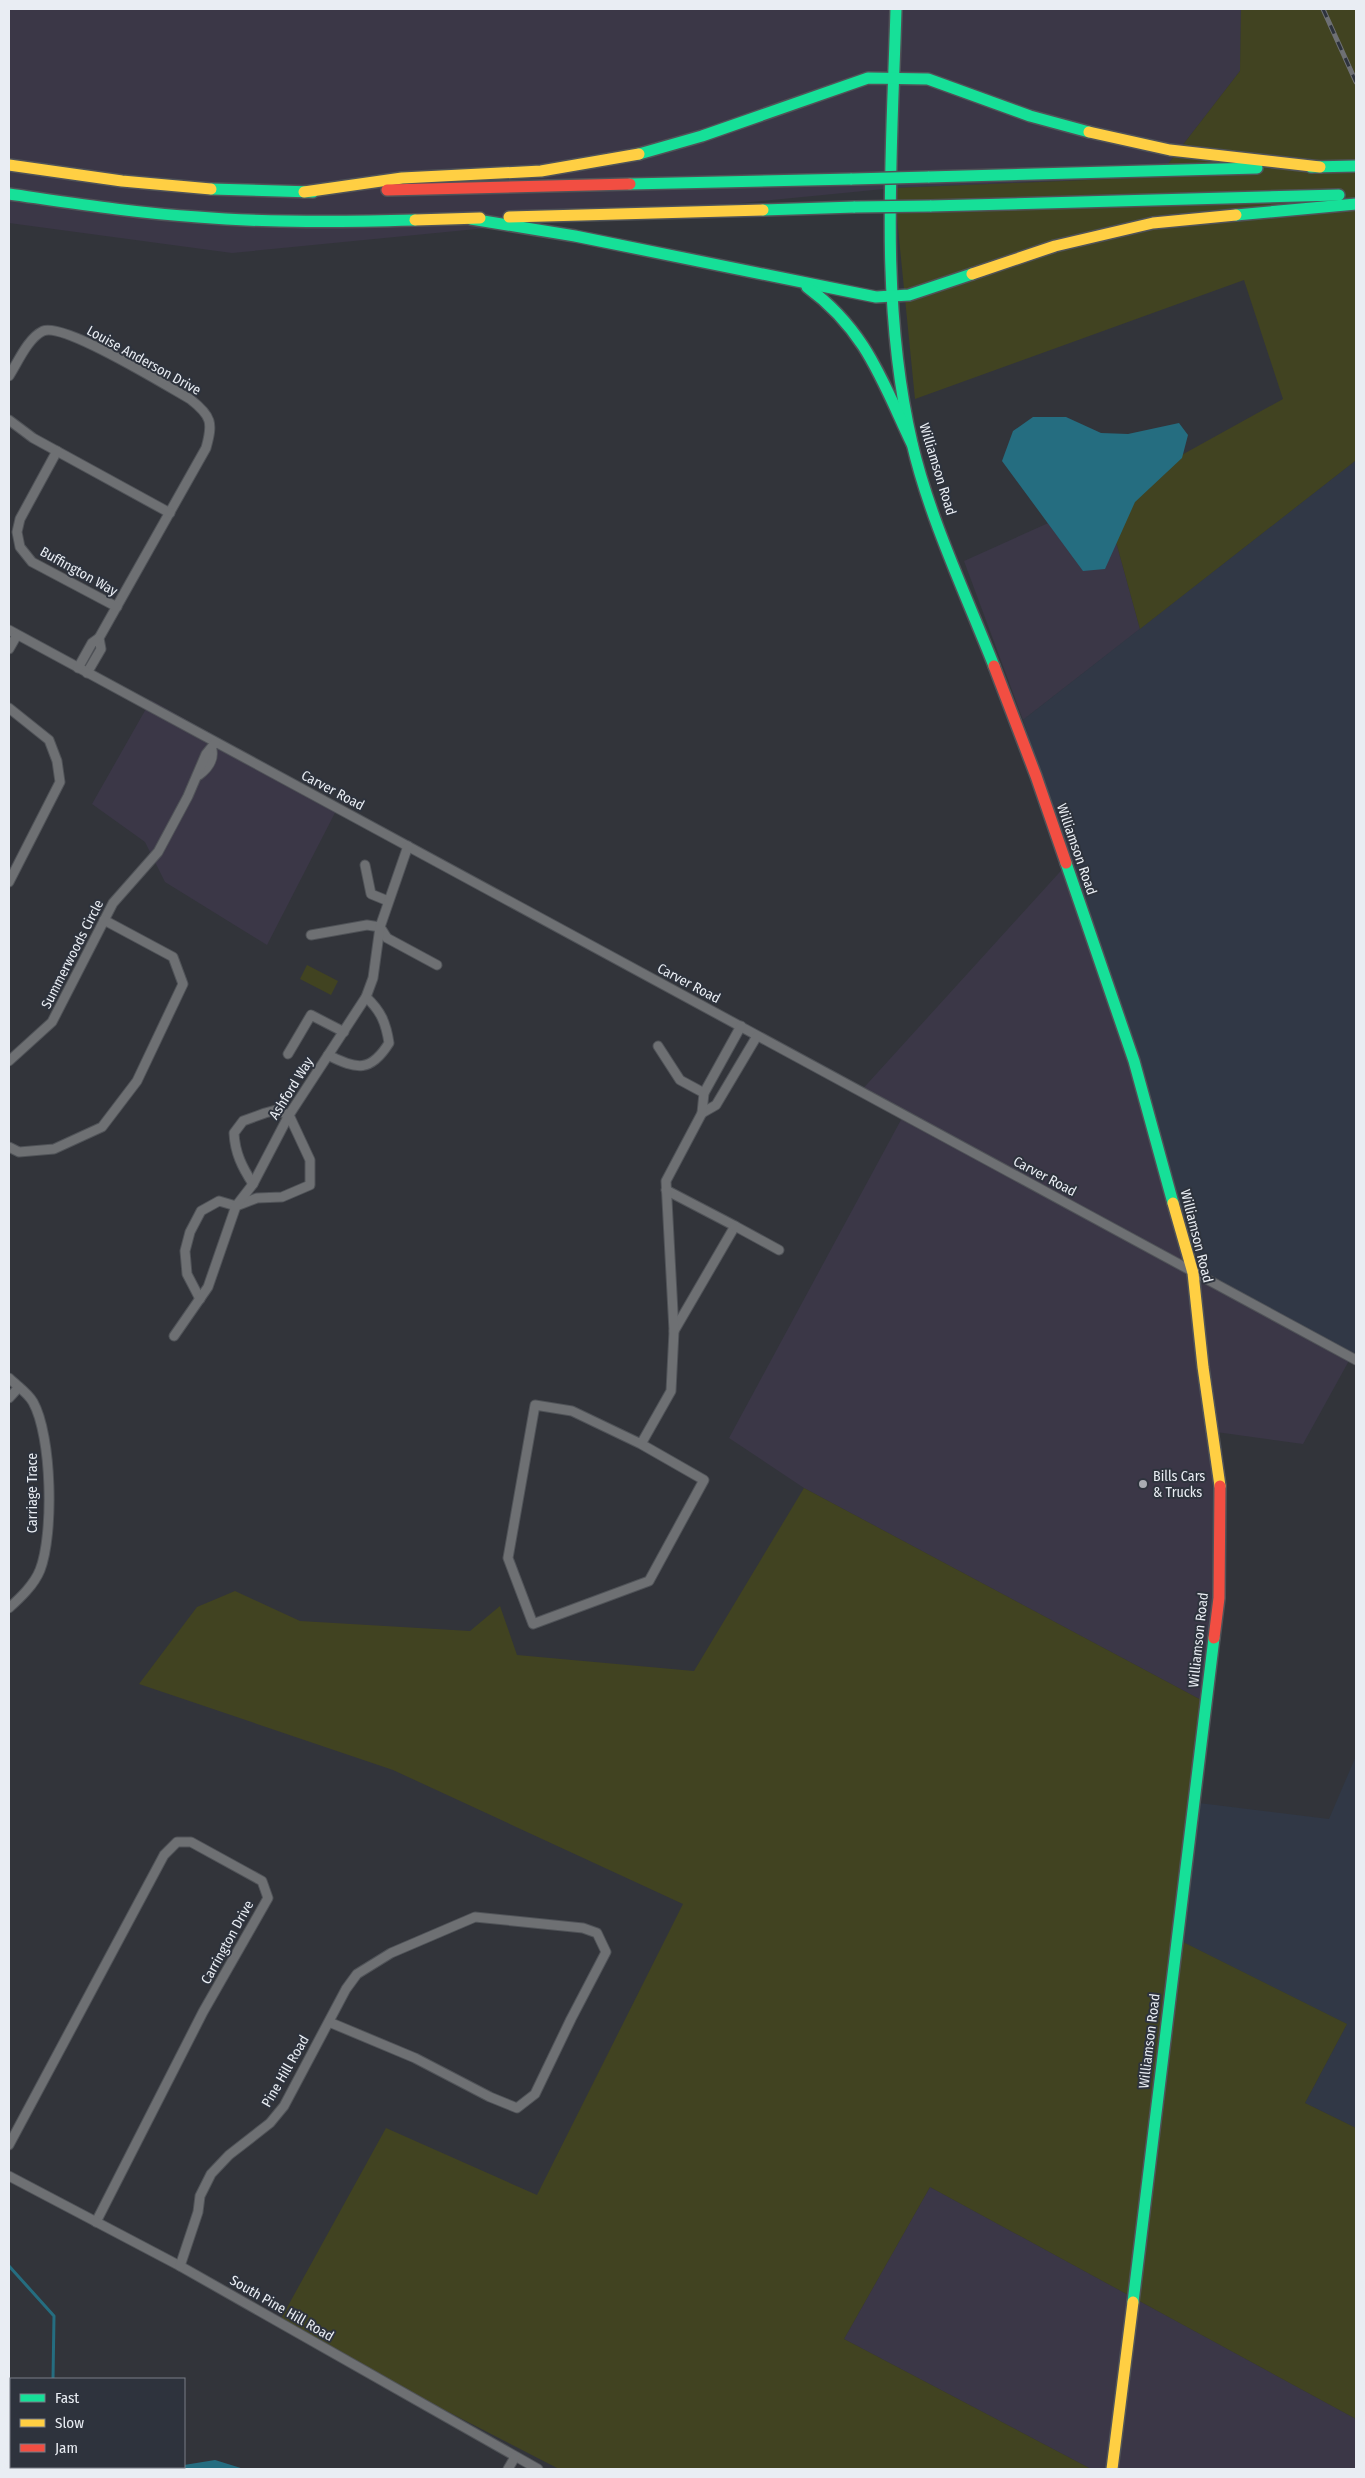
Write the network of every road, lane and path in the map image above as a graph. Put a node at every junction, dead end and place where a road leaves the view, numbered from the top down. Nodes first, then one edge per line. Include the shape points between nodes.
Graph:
1 (896, 9) edge
2 (893, 78) junction
3 (9, 165) edge
4 (1356, 166) edge
5 (1320, 167) junction
6 (304, 192) junction
7 (9, 194) edge
8 (1356, 194) edge
9 (1356, 204) edge
10 (471, 219) junction
11 (799, 282) junction
12 (892, 297) junction
13 (9, 376) edge
14 (9, 420) edge
15 (912, 444) junction
16 (57, 451) junction
17 (170, 513) junction
18 (117, 607) junction
19 (13, 632) edge
20 (99, 638) junction
21 (9, 649) edge
22 (78, 668) junction
23 (86, 673) junction
24 (9, 708) edge
25 (213, 746) junction
26 (408, 846) junction
27 (365, 865) dead end
28 (9, 882) edge
29 (388, 901) junction
30 (104, 920) junction
31 (380, 927) junction
32 (311, 935) dead end
33 (437, 966) dead end
34 (366, 997) junction
35 (741, 1026) junction
36 (344, 1032) junction
37 (757, 1036) junction
38 (658, 1046) dead end
39 (288, 1054) dead end
40 (328, 1055) junction
41 (9, 1061) edge
42 (704, 1093) junction
43 (702, 1113) junction
44 (289, 1115) junction
45 (9, 1146) edge
46 (253, 1184) junction
47 (666, 1190) junction
48 (236, 1206) junction
49 (735, 1226) junction
50 (779, 1250) dead end
51 (1193, 1273) junction
52 (200, 1299) junction
53 (674, 1332) junction
54 (174, 1336) dead end
55 (1356, 1360) edge
56 (9, 1378) edge
57 (19, 1387) junction
58 (9, 1398) edge
59 (641, 1444) junction
60 (9, 1608) edge
61 (329, 2022) junction
62 (9, 2145) edge
63 (9, 2176) edge
64 (96, 2222) junction
65 (180, 2266) junction
66 (516, 2457) junction
67 (508, 2469) edge
68 (538, 2469) edge
69 (1112, 2469) edge

1 - 2 main road, Williamson Road
2 - 5 main road via 928,79 1030,116 1129,142 1170,150
2 - 6 main road via 868,78 711,133 636,155 541,171 402,178
2 - 12 main road, Williamson Road
3 - 6 main road via 211,190
4 - 5 main road
5 - 6 main road, bridge
7 - 10 main road via 111,209 222,219
8 - 10 main road, bridge
9 - 12 main road via 1188,218 1136,226 1055,246 925,290
10 - 11 main road via 575,236
11 - 12 main road via 860,295
11 - 15 main road via 836,308 861,338
12 - 15 main road, Williamson Road via 904,404
13 - 17 street, Louise Anderson Drive via 32,340 43,331 56,329 91,344 202,408 211,428 206,448
14 - 16 street
15 - 51 main road, Williamson Road via 931,505 1036,776 1134,1060
16 - 17 street
16 - 18 street, Buffington Way via 20,519 17,532 20,547 32,562
17 - 18 street, Louise Anderson Drive
18 - 20 street, Louise Anderson Drive
19 - 21 street
19 - 22 street, Carver Road
20 - 22 street via 92,643
20 - 23 street, Louise Anderson Drive via 101,649
22 - 23 street, Carver Road
23 - 25 street, Carver Road
24 - 28 street via 49,740 60,782
25 - 26 street, Carver Road
25 - 30 street, Summerwoods Circle via 202,760 198,775 158,852 113,902
26 - 29 street, Ashford Way
26 - 35 street, Carver Road
27 - 29 street via 371,894
29 - 31 street, Ashford Way
30 - 41 street, Summerwoods Circle via 52,1022
30 - 45 street via 173,957 182,984 137,1081 102,1127 54,1149 19,1152
31 - 32 street via 367,925
31 - 33 street via 387,938
31 - 34 street, Ashford Way
34 - 36 street, Ashford Way
34 - 40 street via 379,1010 386,1026 389,1043 379,1059 361,1066 346,1064
35 - 37 street, Carver Road
35 - 42 street
36 - 39 street via 311,1015
36 - 40 street, Ashford Way
37 - 43 street via 716,1105
37 - 51 street, Carver Road
38 - 42 street via 680,1080
40 - 44 street, Ashford Way
42 - 43 street
43 - 47 street via 666,1180
44 - 46 street, Ashford Way
44 - 46 street via 276,1110 265,1113 242,1121 234,1133 241,1165
44 - 48 street via 310,1160 310,1185 282,1197 257,1198
46 - 48 street, Ashford Way
47 - 49 street
47 - 53 street
48 - 52 street, Ashford Way via 208,1287
48 - 52 street via 219,1201 201,1212 190,1232 185,1252 187,1274
49 - 50 street
49 - 53 street
51 - 55 street, Carver Road
51 - 69 main road, Williamson Road via 1220,1482 1218,1598
52 - 54 street, Ashford Way
53 - 59 street via 671,1391
56 - 57 street, Carriage Trace
57 - 58 street
57 - 60 street, Carriage Trace via 32,1400 45,1438 46,1550 40,1572
59 - 59 street via 704,1480 649,1581 534,1624 508,1558 535,1405 572,1411
61 - 61 street, Pine Hill Road via 415,2058 517,2108 535,2094 606,1952 596,1933 583,1928 476,1917 391,1953 357,1974
61 - 65 street, Pine Hill Road via 284,2106 270,2123 229,2155 211,2174 200,2196
62 - 64 street, Carrington Drive via 164,1855 177,1842 191,1842 262,1882 268,1898 203,2012
63 - 64 street, South Pine Hill Road
64 - 65 street, South Pine Hill Road
65 - 66 street, South Pine Hill Road
66 - 67 street
66 - 68 street, South Pine Hill Road

